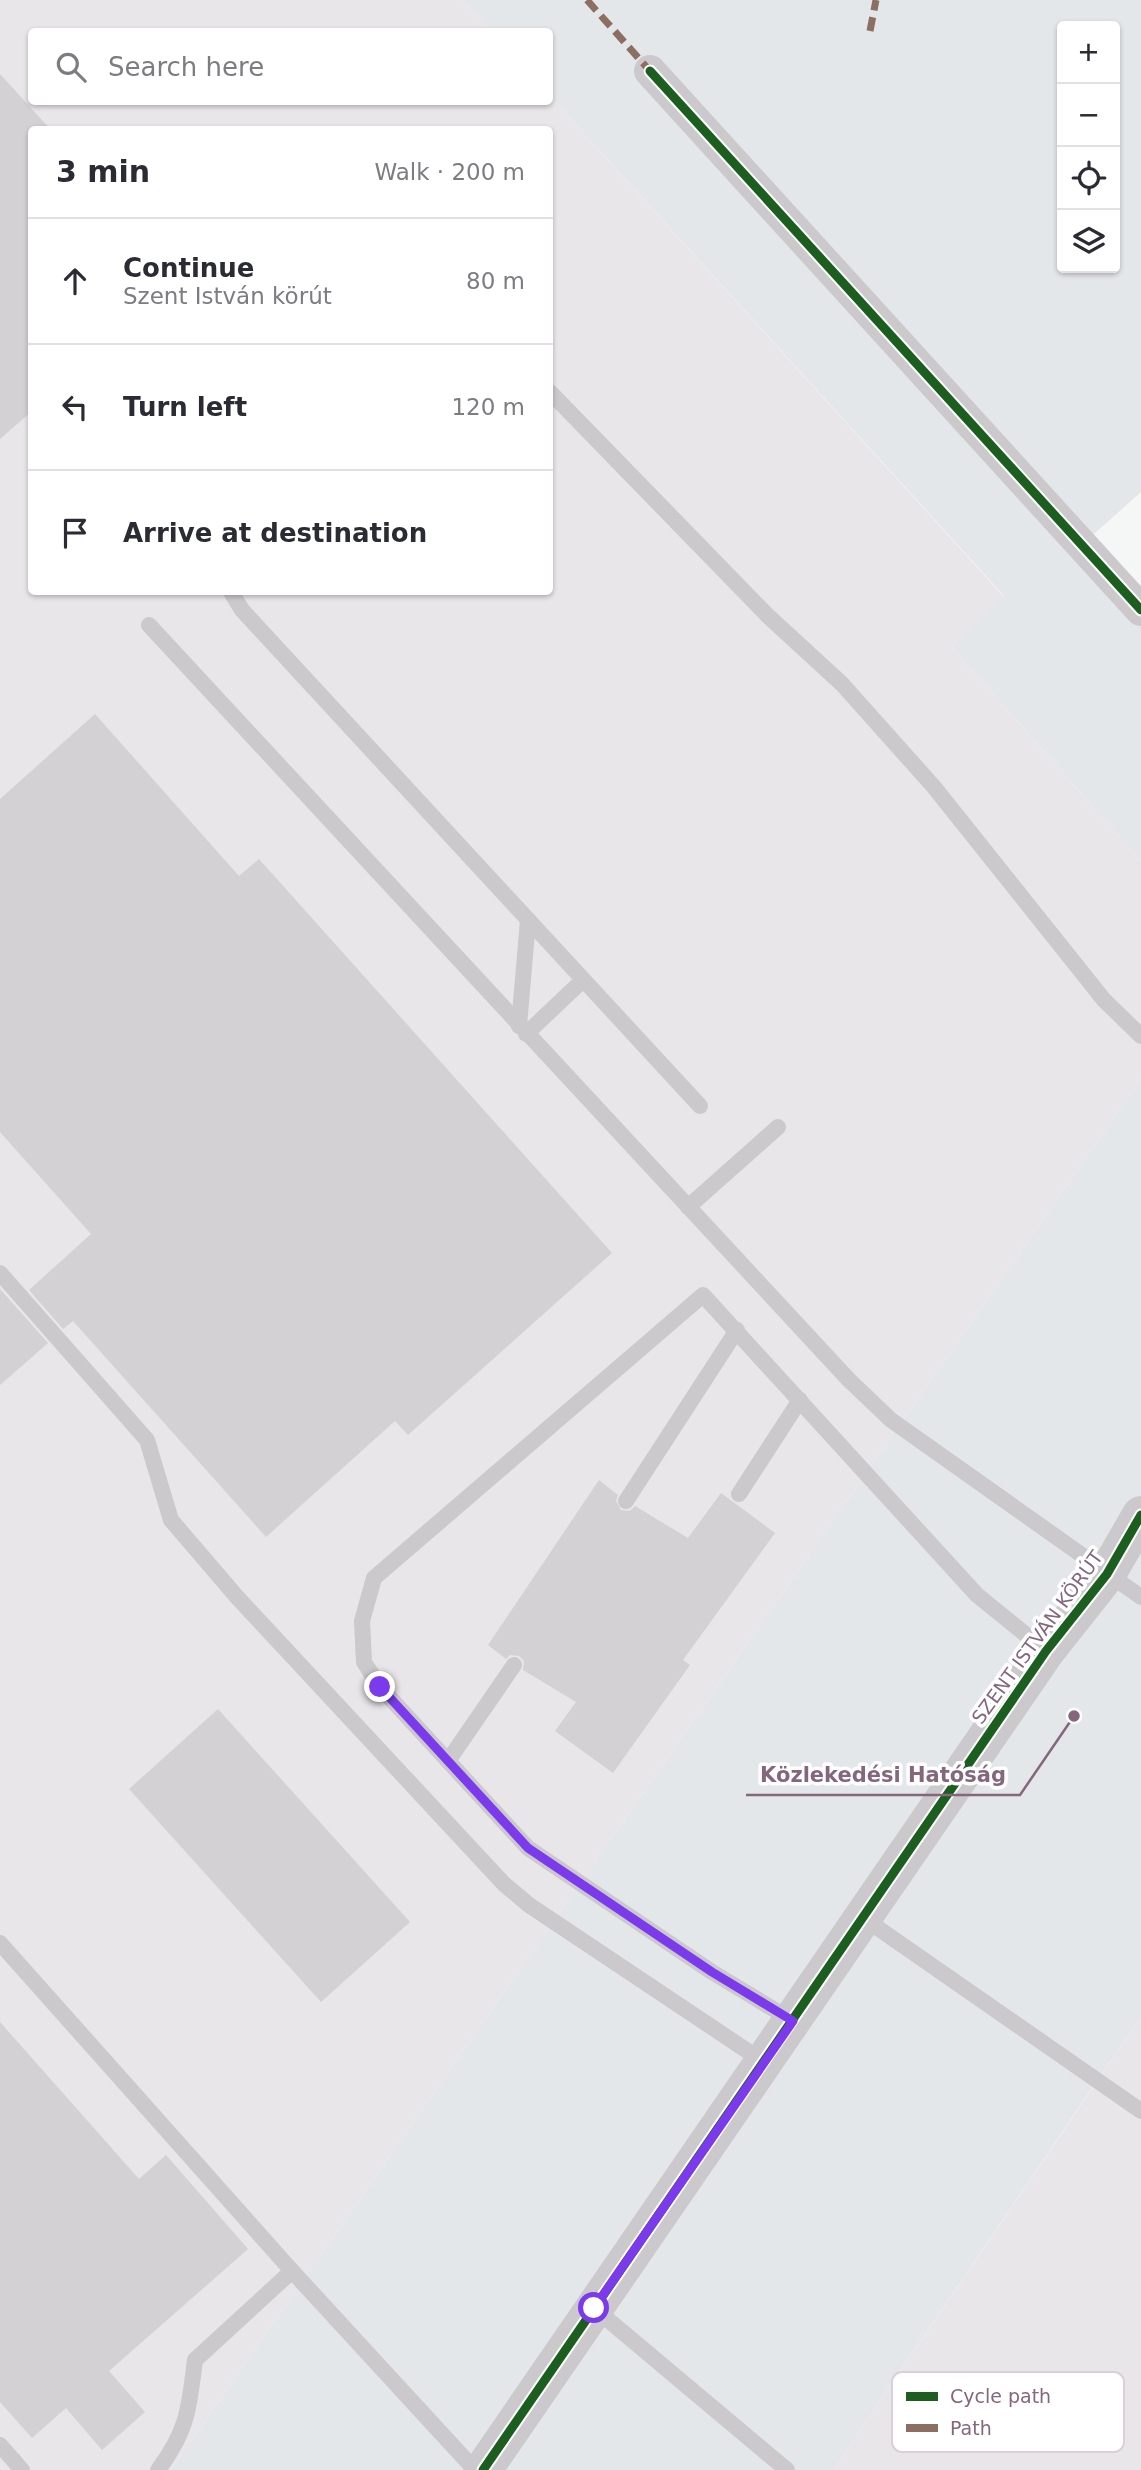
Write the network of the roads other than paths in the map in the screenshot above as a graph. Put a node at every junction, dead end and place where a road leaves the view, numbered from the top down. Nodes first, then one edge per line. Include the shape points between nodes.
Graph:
1 (650, 71) dead end
2 (553, 394) edge
3 (233, 595) edge
4 (1141, 610) edge
5 (149, 625) dead end
6 (528, 920) junction
7 (583, 980) junction
8 (522, 1030) junction
9 (1141, 1037) edge
10 (700, 1106) dead end
11 (778, 1127) dead end
12 (688, 1207) junction
13 (0, 1273) edge
14 (737, 1330) junction
15 (800, 1400) junction
16 (739, 1494) dead end
17 (626, 1501) dead end
18 (1141, 1516) edge
19 (1107, 1574) junction
20 (1141, 1597) edge
21 (1045, 1651) junction
22 (514, 1665) dead end
23 (448, 1760) junction
24 (862, 1917) junction
25 (0, 1943) edge
26 (793, 2021) junction
27 (764, 2062) junction
28 (1141, 2111) edge
29 (292, 2271) junction
30 (594, 2308) junction
31 (0, 2445) edge
32 (22, 2470) edge
33 (158, 2470) edge
34 (475, 2470) edge
35 (482, 2470) edge
36 (788, 2470) edge

1 - 4 street
2 - 9 lane via 768,616 842,684 934,787 1104,1000
3 - 6 lane
5 - 8 lane
6 - 7 lane
6 - 8 lane
7 - 8 lane
7 - 10 lane
8 - 12 lane
11 - 12 lane
12 - 19 lane via 891,1420
13 - 27 lane via 147,1440 171,1520 504,1884
14 - 15 lane
14 - 17 lane
14 - 23 lane via 703,1295 374,1578 362,1620 364,1662 380,1687
15 - 16 lane
15 - 21 lane via 977,1595
18 - 19 street, SZENT ISTVÁN KÖRÚT
19 - 20 lane
19 - 21 street, SZENT ISTVÁN KÖRÚT
21 - 24 street, SZENT ISTVÁN KÖRÚT
22 - 23 lane
23 - 26 lane via 528,1848
24 - 26 street, SZENT ISTVÁN KÖRÚT
24 - 28 lane
25 - 29 lane
26 - 27 street, SZENT ISTVÁN KÖRÚT
27 - 30 street, SZENT ISTVÁN KÖRÚT
29 - 33 lane via 195,2360 188,2415 177,2444
29 - 34 lane
30 - 35 street, SZENT ISTVÁN KÖRÚT
30 - 36 lane
31 - 32 lane

